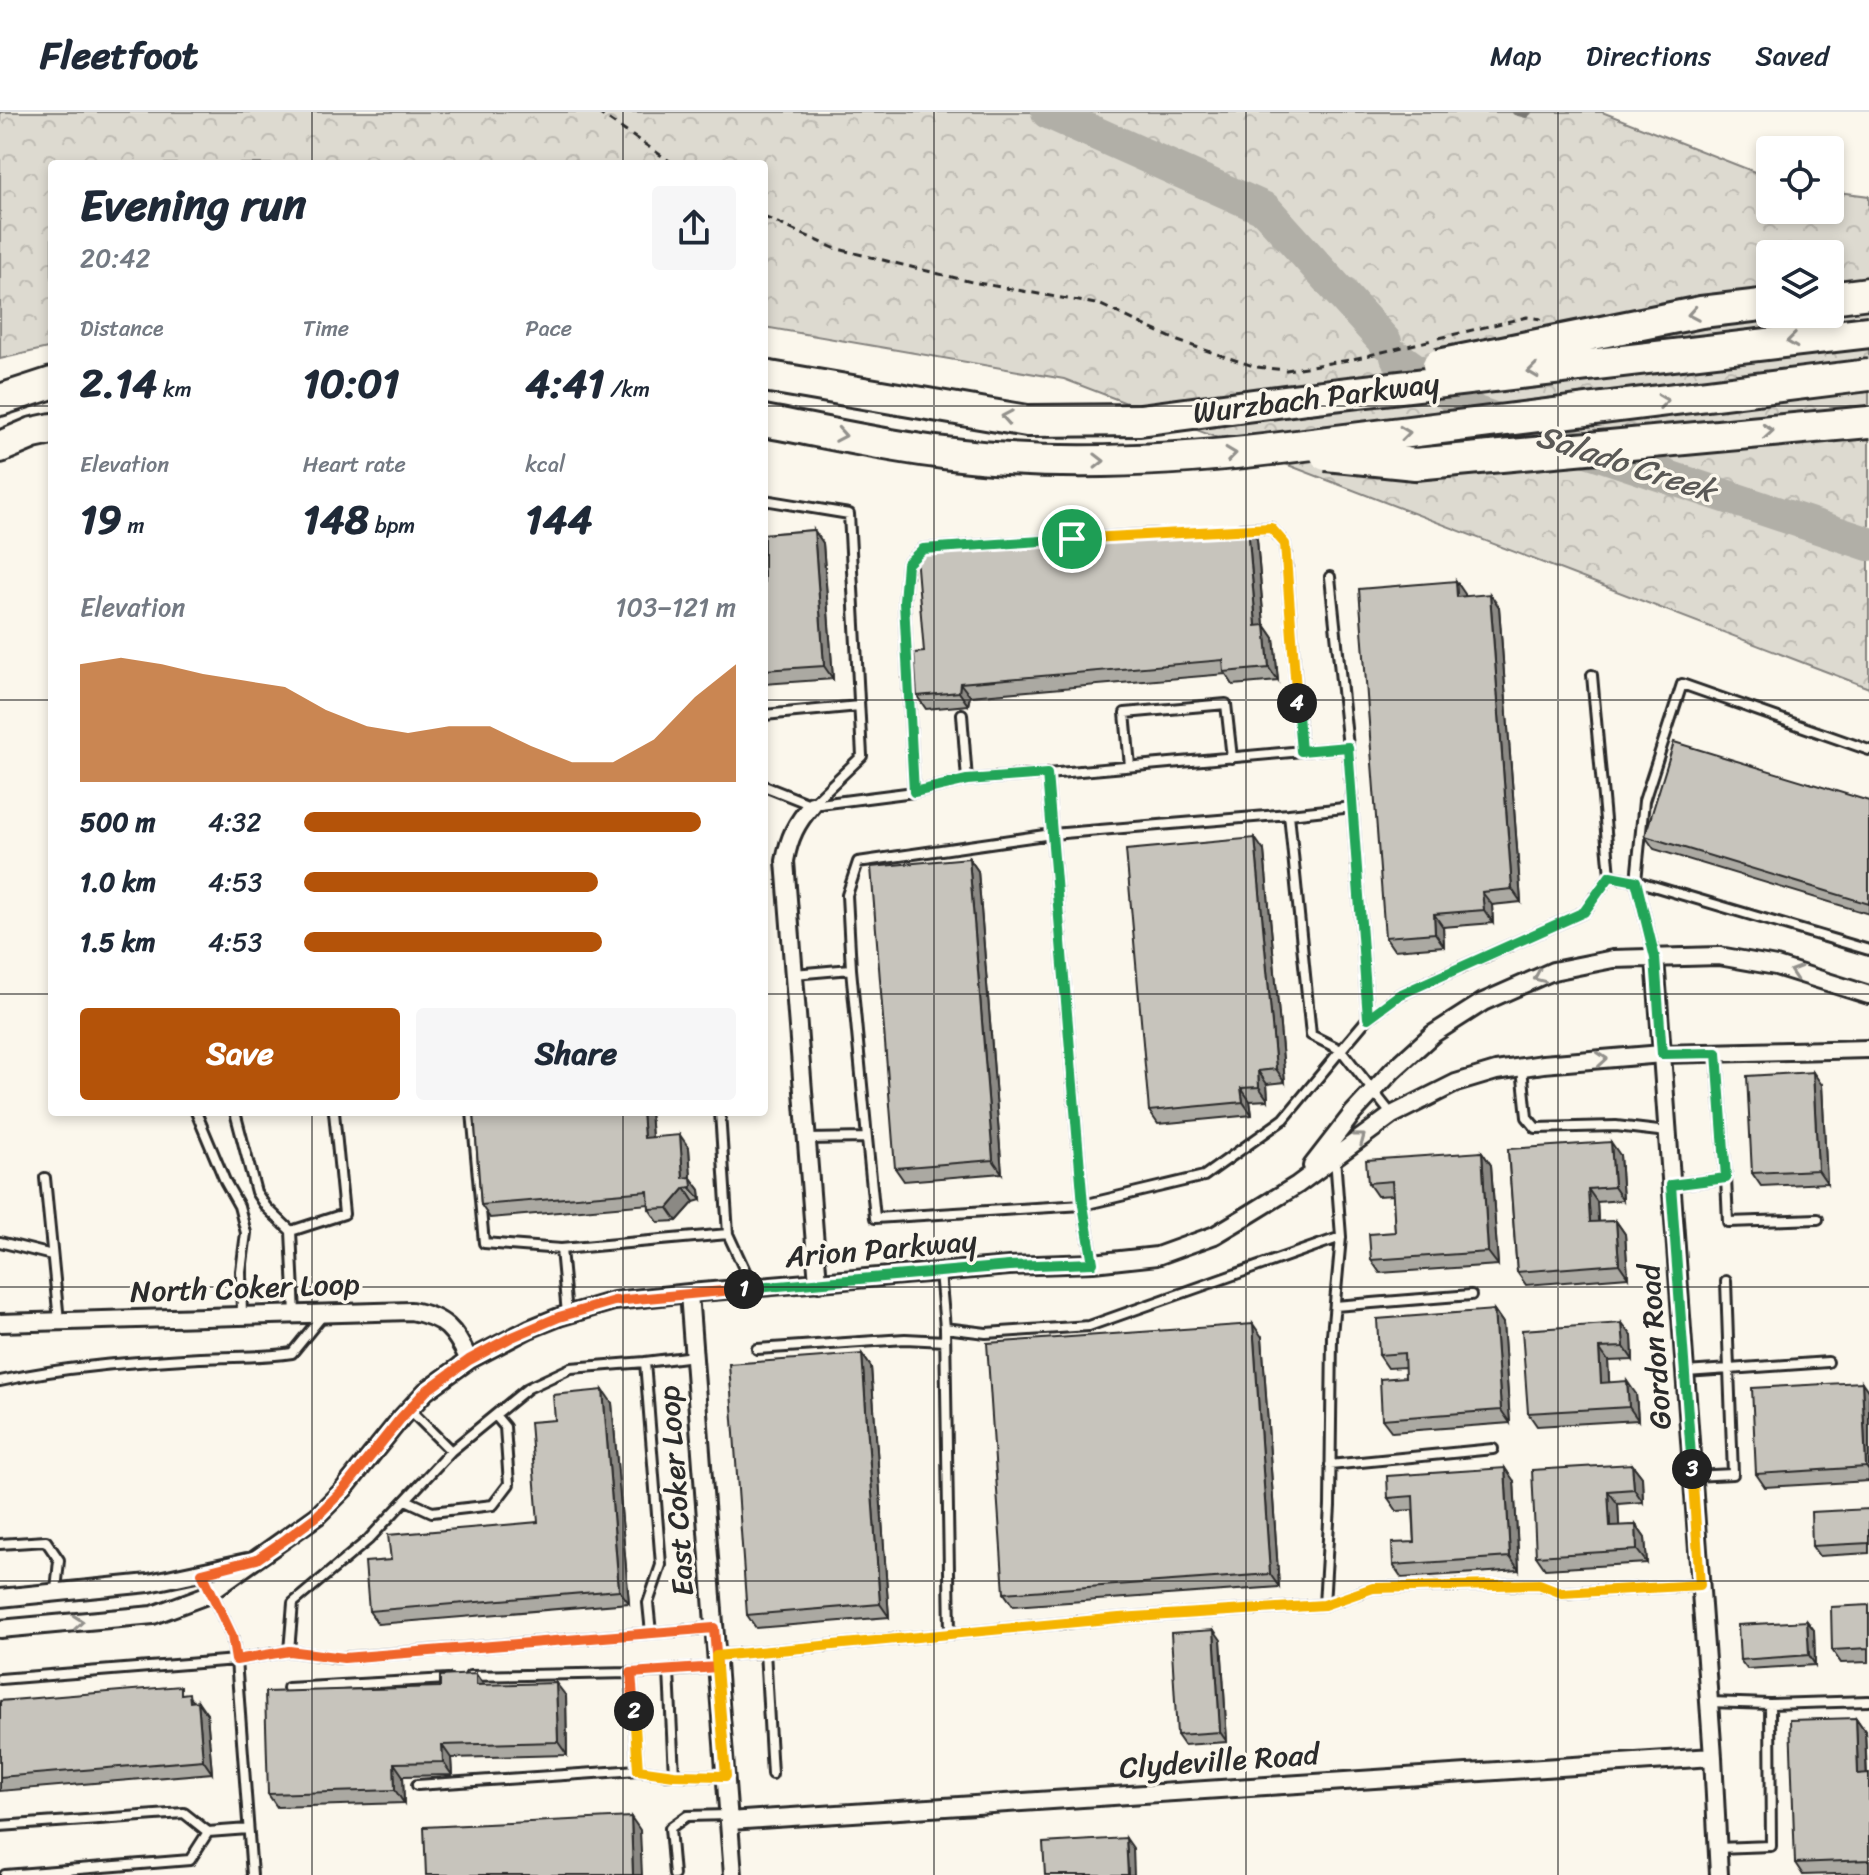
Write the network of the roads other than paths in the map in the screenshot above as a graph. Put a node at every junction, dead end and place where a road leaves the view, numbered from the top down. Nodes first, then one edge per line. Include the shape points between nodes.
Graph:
1 (1869, 293) edge
2 (1844, 296) edge
3 (1756, 306) edge
4 (1869, 332) edge
5 (1869, 375) edge
6 (768, 377) edge
7 (48, 384) edge
8 (1307, 398) junction
9 (0, 400) edge
10 (768, 422) edge
11 (1869, 422) edge
12 (48, 430) edge
13 (0, 447) edge
14 (1272, 449) junction
15 (768, 501) edge
16 (1225, 530) edge
17 (1164, 534) edge
18 (1330, 577) dead end
19 (1592, 675) dead end
20 (859, 706) junction
21 (962, 714) dead end
22 (768, 715) edge
23 (1348, 747) junction
24 (1869, 750) edge
25 (1301, 751) junction
26 (1232, 758) junction
27 (1130, 766) junction
28 (1047, 774) junction
29 (967, 780) junction
30 (768, 788) edge
31 (914, 792) junction
32 (812, 805) junction
33 (1353, 807) junction
34 (1289, 814) junction
35 (1052, 834) junction
36 (1610, 876) junction
37 (1636, 881) junction
38 (1869, 950) edge
39 (1655, 958) junction
40 (851, 969) junction
41 (794, 974) junction
42 (1869, 995) edge
43 (1368, 1018) junction
44 (1869, 1049) edge
45 (1341, 1050) junction
46 (1717, 1053) junction
47 (1662, 1054) junction
48 (1522, 1067) junction
49 (1372, 1092) junction
50 (1392, 1115) junction
51 (194, 1116) edge
52 (236, 1116) edge
53 (334, 1116) edge
54 (472, 1116) edge
55 (720, 1116) edge
56 (1667, 1132) junction
57 (867, 1138) junction
58 (807, 1139) junction
59 (1335, 1157) junction
60 (45, 1178) dead end
61 (1726, 1178) junction
62 (1297, 1185) junction
63 (1671, 1185) junction
64 (1083, 1205) junction
65 (1818, 1219) dead end
66 (291, 1231) junction
67 (728, 1234) junction
68 (1341, 1237) junction
69 (0, 1242) edge
70 (561, 1249) junction
71 (52, 1255) junction
72 (1093, 1263) junction
73 (940, 1272) junction
74 (1726, 1281) dead end
75 (818, 1283) junction
76 (753, 1288) junction
77 (689, 1293) junction
78 (1471, 1295) dead end
79 (1335, 1306) junction
80 (325, 1313) junction
81 (295, 1314) junction
82 (567, 1315) junction
83 (242, 1316) junction
84 (59, 1321) junction
85 (0, 1323) edge
86 (945, 1328) junction
87 (945, 1341) junction
88 (757, 1349) dead end
89 (694, 1356) junction
90 (469, 1360) junction
91 (645, 1362) junction
92 (1828, 1362) dead end
93 (1729, 1369) junction
94 (1685, 1372) junction
95 (0, 1381) edge
96 (409, 1409) junction
97 (495, 1415) junction
98 (1493, 1449) dead end
99 (451, 1451) junction
100 (1330, 1465) junction
101 (1692, 1476) junction
102 (406, 1500) junction
103 (0, 1544) edge
104 (257, 1559) junction
105 (202, 1573) junction
106 (1700, 1585) junction
107 (211, 1591) junction
108 (56, 1592) junction
109 (0, 1598) edge
110 (1324, 1605) junction
111 (714, 1628) junction
112 (0, 1629) edge
113 (651, 1633) junction
114 (950, 1633) junction
115 (289, 1651) junction
116 (765, 1651) junction
117 (236, 1660) junction
118 (717, 1661) junction
119 (669, 1671) junction
120 (631, 1673) junction
121 (0, 1679) edge
122 (288, 1688) edge
123 (1869, 1701) edge
124 (1709, 1702) junction
125 (1770, 1704) junction
126 (1713, 1757) junction
127 (638, 1770) junction
128 (772, 1774) dead end
129 (674, 1775) junction
130 (726, 1776) junction
131 (417, 1785) dead end
132 (728, 1818) junction
133 (0, 1826) edge
134 (248, 1829) junction
135 (208, 1832) junction
136 (1717, 1848) junction
137 (5, 1875) edge
138 (252, 1875) edge
139 (674, 1875) edge
140 (733, 1875) edge
141 (1719, 1875) edge

1 - 2 highway
3 -> 8 highway, bridge via 1430,366
4 -> 8 highway, Wurzbach Parkway, bridge
14 -> 5 highway, Wurzbach Parkway, bridge
8 -> 6 highway, Wurzbach Parkway via 1140,420 1027,421
7 - 9 highway
10 -> 14 highway, Wurzbach Parkway via 944,453 1057,462 1190,459
14 -> 11 highway, bridge via 1415,464
12 - 13 highway
15 - 20 lane via 849,514
16 - 25 lane via 1271,528 1285,544
17 - 31 lane via 923,549 907,564 904,602
18 - 23 lane
19 - 36 lane
20 - 22 lane
20 - 32 lane via 862,756
21 - 29 lane
23 - 25 lane
23 - 33 lane
24 - 37 lane via 1682,684 1644,801
25 - 26 lane
26 - 27 lane
26 - 27 lane via 1226,704 1125,713
27 - 28 lane
28 - 29 lane
28 - 35 lane
29 - 31 lane
30 - 32 lane
31 - 32 lane
32 - 41 street via 788,840 785,861
33 - 34 lane
33 - 43 lane
34 - 35 lane
34 - 45 lane via 1311,1035
35 - 40 lane via 858,862 847,895
35 - 64 lane
36 - 37 lane
36 - 43 lane via 1584,912 1399,995
37 - 38 lane
37 - 39 lane
42 -> 39 street, Arion Parkway via 1776,966 1719,956
39 - 47 street, Gordon Road
39 -> 49 street, Arion Parkway via 1613,959 1553,971 1483,1002 1433,1034
40 - 41 lane
40 - 57 lane
41 - 58 street
43 - 45 lane
44 - 46 street, Arion Parkway
45 - 49 lane
45 - 64 lane via 1284,1119 1204,1176
46 - 47 street, Arion Parkway
46 - 61 lane
48 -> 47 street, Arion Parkway
47 - 56 street, Gordon Road
48 - 50 street, Arion Parkway via 1456,1083
48 - 56 lane via 1527,1117 1536,1128 1616,1126
49 - 50 lane
49 - 62 street, Arion Parkway
59 -> 50 street, Arion Parkway
51 - 83 lane via 239,1206 246,1233
52 - 66 lane via 256,1192
53 - 66 lane via 344,1214
54 - 70 lane via 484,1243
55 - 67 lane
56 - 63 street, Gordon Road
57 - 58 lane
57 - 64 lane via 875,1218
58 - 75 street
59 - 62 street, Arion Parkway
59 - 68 lane
60 - 71 lane
61 - 63 lane
61 - 65 lane via 1728,1222
62 - 72 street, Arion Parkway via 1215,1235 1157,1256
63 - 94 street, Gordon Road
64 - 72 lane
66 - 81 lane
67 - 70 lane
67 - 76 lane
68 - 79 lane
68 - 86 lane via 1089,1326 986,1333
69 - 71 lane
70 - 82 lane
71 - 84 lane
72 - 73 street, Arion Parkway
73 - 75 street, Arion Parkway
73 - 86 lane
74 - 93 lane
75 - 76 street, Arion Parkway
76 - 77 street, Arion Parkway
77 - 82 street, Arion Parkway via 614,1301
77 - 89 street, East Coker Loop
78 - 79 lane
79 - 100 lane
80 - 81 street, North Coker Loop
80 - 90 street, North Coker Loop via 426,1313 456,1332
80 - 95 lane via 292,1353 47,1370
81 - 83 street, North Coker Loop
82 - 90 street, Arion Parkway
83 - 84 street, North Coker Loop
84 - 85 street, North Coker Loop
86 - 87 lane
87 - 88 lane
87 - 114 lane
89 - 91 lane
89 - 111 street, East Coker Loop
90 - 96 street, Arion Parkway
91 - 97 lane via 571,1368 528,1388
91 - 113 lane via 661,1565 648,1603
92 - 93 lane
93 - 94 lane
93 - 101 lane via 1733,1474
94 - 101 street, Gordon Road
96 - 99 lane
96 - 104 street, Arion Parkway via 317,1516
97 - 99 lane
97 - 102 lane via 505,1427 509,1484 493,1505 432,1512
98 - 100 lane
99 - 102 lane
100 - 110 lane
101 - 106 street, Gordon Road
102 - 115 lane via 293,1603
103 - 108 lane via 46,1541 59,1560
104 - 105 street, Arion Parkway
104 - 107 street, Arion Parkway
105 - 107 lane
105 - 108 street, Arion Parkway
106 - 110 lane via 1562,1593 1539,1584 1373,1588
106 - 124 street, Gordon Road
112 -> 107 street, Arion Parkway via 153,1615
107 - 117 lane via 232,1636
108 - 109 street, Arion Parkway
110 - 114 lane
111 - 113 lane
111 - 118 street, East Coker Loop
113 - 115 lane via 344,1658
114 - 116 lane
115 - 117 lane
116 - 118 lane
116 - 128 lane
117 - 121 lane
117 - 134 lane
118 - 119 lane
118 - 130 street, East Coker Loop
119 - 120 lane
119 - 129 lane
120 - 122 lane
120 - 127 lane
123 - 125 lane
124 - 125 lane
124 - 126 street, Gordon Road
125 - 136 lane via 1771,1846
126 - 132 street, Clydeville Road
126 - 136 street, Gordon Road
127 - 129 lane
127 - 131 lane
129 - 130 lane
130 - 132 street, East Coker Loop
132 - 139 lane via 687,1816 670,1828
132 - 140 street, East Coker Loop
133 - 135 lane via 184,1813
134 - 135 lane
134 - 138 lane
135 - 137 lane via 190,1860
136 - 141 street, Gordon Road

